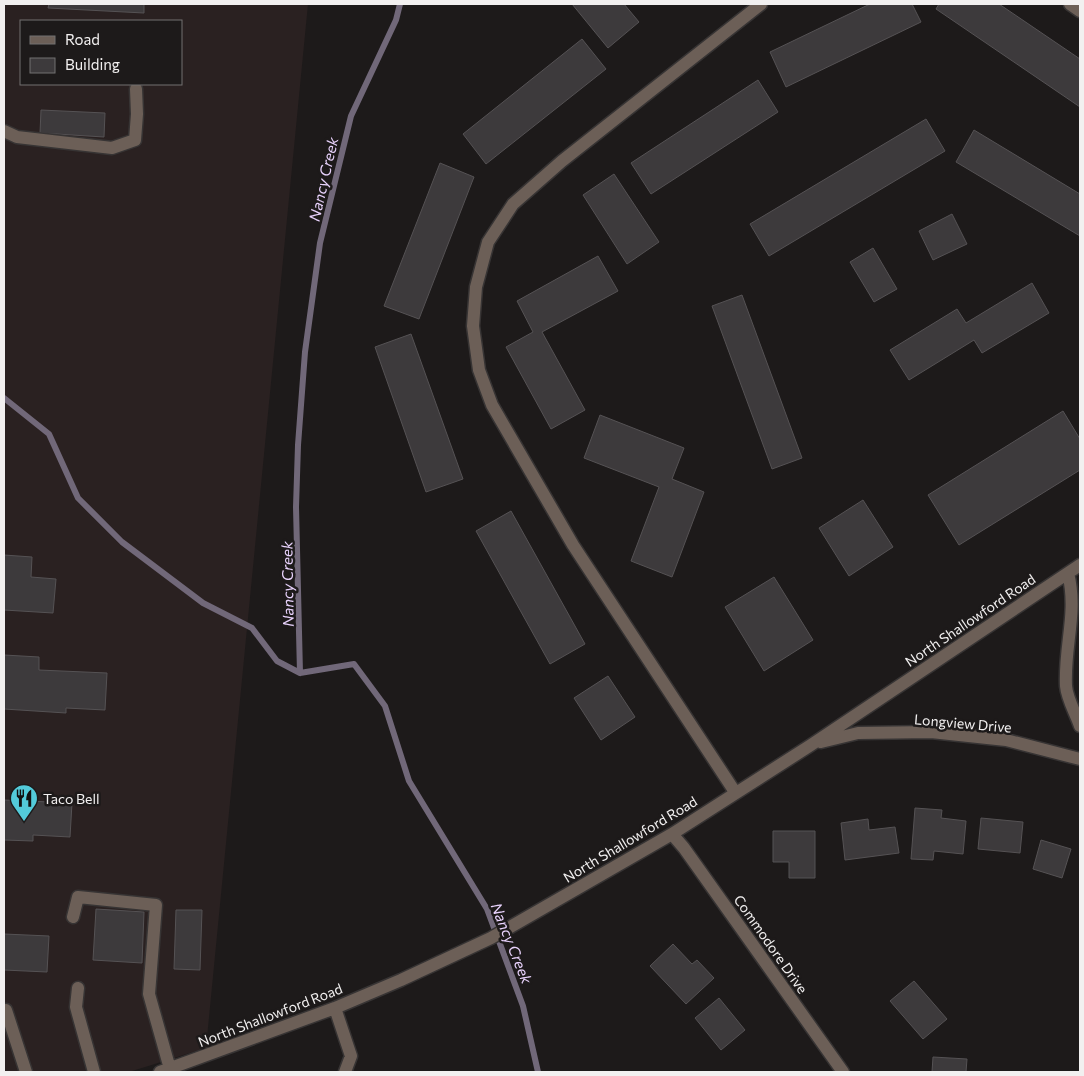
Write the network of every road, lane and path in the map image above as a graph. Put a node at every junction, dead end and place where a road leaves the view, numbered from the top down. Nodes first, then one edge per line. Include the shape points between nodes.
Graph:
1 (761, 4) edge
2 (1070, 4) edge
3 (1080, 11) edge
4 (136, 89) dead end
5 (4, 131) edge
6 (1080, 565) edge
7 (1068, 573) junction
8 (1080, 726) edge
9 (811, 745) junction
10 (1080, 759) edge
11 (735, 792) junction
12 (672, 834) junction
13 (74, 918) dead end
14 (78, 988) dead end
15 (335, 1008) junction
16 (6, 1010) dead end
17 (165, 1070) edge
18 (26, 1072) edge
19 (94, 1072) edge
20 (344, 1072) edge
21 (843, 1072) edge

1 - 11 street via 562,160 513,204 488,242 476,287 473,326 479,370 492,405 573,545
2 - 3 street
4 - 5 street via 135,140 112,148 17,137
6 - 7 street, North Shallowford Road
7 - 8 street via 1073,611 1067,648 1066,688
7 - 9 street, North Shallowford Road
9 - 10 street, Longview Drive via 858,733 931,732 1006,740
9 - 11 street, North Shallowford Road
11 - 12 street, North Shallowford Road
12 - 15 street, North Shallowford Road via 491,938
12 - 21 street, Commodore Drive
13 - 17 street via 78,897 156,905 150,994
14 - 19 street via 76,1007
15 - 17 street, North Shallowford Road
15 - 20 street via 351,1056
16 - 18 street

